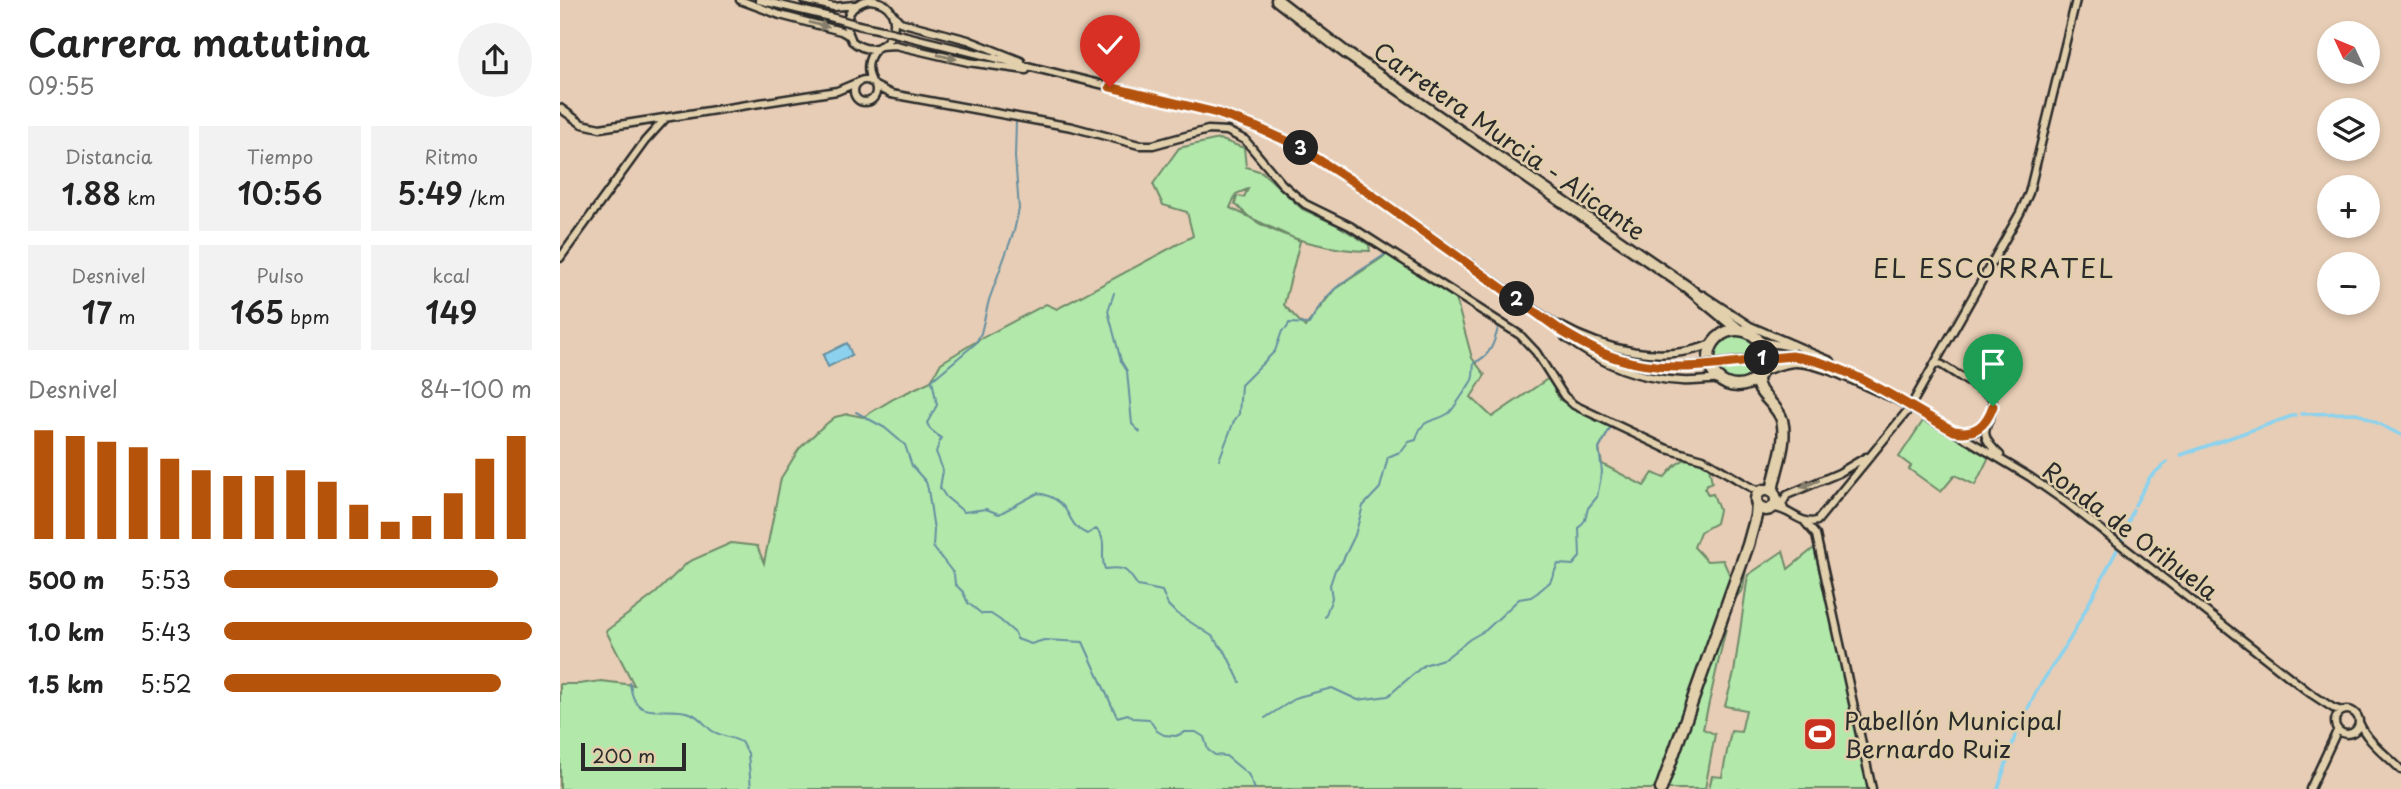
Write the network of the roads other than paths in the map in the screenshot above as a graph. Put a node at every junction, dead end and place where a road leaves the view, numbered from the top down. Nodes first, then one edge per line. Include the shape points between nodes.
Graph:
1 (740, 0) edge
2 (759, 0) edge
3 (804, 0) edge
4 (869, 0) edge
5 (1277, 0) edge
6 (2077, 0) edge
7 (856, 4) junction
8 (892, 13) junction
9 (850, 37) junction
10 (860, 46) junction
11 (879, 47) junction
12 (1083, 80) junction
13 (858, 82) junction
14 (874, 84) junction
15 (1110, 87) junction
16 (837, 91) junction
17 (891, 94) junction
18 (855, 96) junction
19 (873, 98) junction
20 (560, 108) edge
21 (643, 122) junction
22 (655, 123) junction
23 (648, 131) junction
24 (645, 141) junction
25 (560, 258) edge
26 (1472, 267) junction
27 (1686, 287) junction
28 (1511, 295) junction
29 (1719, 313) junction
30 (1739, 330) junction
31 (1717, 339) junction
32 (1759, 341) junction
33 (1806, 350) junction
34 (1939, 355) junction
35 (1935, 363) junction
36 (1948, 370) junction
37 (1760, 375) junction
38 (1928, 375) junction
39 (1720, 380) junction
40 (1865, 382) junction
41 (1743, 386) junction
42 (1893, 398) junction
43 (1988, 418) junction
44 (1954, 431) junction
45 (1875, 449) junction
46 (2012, 466) junction
47 (1839, 473) junction
48 (1848, 484) junction
49 (1764, 495) junction
50 (1787, 495) junction
51 (1770, 508) junction
52 (1784, 509) junction
53 (1823, 515) junction
54 (1809, 523) junction
55 (1816, 535) junction
56 (1748, 545) junction
57 (2310, 693) junction
58 (2342, 711) junction
59 (2334, 720) junction
60 (2359, 722) junction
61 (2337, 731) junction
62 (2348, 735) junction
63 (2333, 744) junction
64 (2376, 746) junction
65 (2401, 770) edge
66 (1661, 789) edge
67 (1872, 789) edge
68 (2310, 789) edge

1 -> 9 main road
2 - 12 main road, Ronda de Orihuela, bridge
3 - 7 main road via 841,8
4 - 7 main road
4 - 8 main road via 882,3
5 - 27 highway, Carretera Murcia - Alicante via 1346,53
6 - 34 main road via 2027,199
7 - 9 main road via 846,19
8 - 11 main road via 893,32
8 - 12 main road via 907,25 968,40
9 - 10 main road
10 - 11 main road
10 - 13 main road via 866,63
11 - 14 main road via 869,61
11 -> 15 main road via 895,45
12 - 15 main road, Ronda de Orihuela
13 - 14 main road
13 - 16 main road
13 - 18 main road
14 - 17 main road
14 - 19 main road
15 - 26 main road, Ronda de Orihuela via 1217,113 1294,144
16 - 18 main road
16 - 22 main road
17 - 19 main road
17 - 49 main road via 1072,127 1139,145 1208,130 1227,131 1245,140 1305,204 1350,226 1520,335 1574,405 1667,449 1703,459
18 - 19 main road via 864,102
20 - 21 main road via 590,127
21 - 22 main road
21 - 23 main road
22 - 23 main road
22 - 24 main road
23 - 24 main road
24 - 25 main road
26 - 28 main road, Ronda de Orihuela
26 - 31 main road via 1585,339 1660,354 1692,350
27 - 29 highway, Carretera Murcia - Alicante
27 - 33 main road via 1750,326
28 - 39 main road via 1572,343 1612,365 1664,379
28 - 40 main road, Ronda de Orihuela, bridge via 1597,351 1638,364 1691,366 1791,356 1817,360
29 - 30 highway, Carretera Murcia - Alicante
29 - 31 highway via 1723,323
30 - 31 highway
30 - 32 highway
31 - 39 highway via 1710,363
32 - 33 main road
32 - 37 highway via 1765,352
33 - 40 main road
34 - 35 main road
34 - 36 main road
35 - 36 main road
35 - 38 main road
36 - 38 main road via 1936,369
36 - 43 main road via 1988,392 1993,406
37 - 41 highway
37 - 42 main road via 1802,364
37 - 49 highway via 1758,388 1778,410 1783,425 1782,449
38 - 45 main road via 1909,409
39 - 41 highway
40 - 42 main road, Ronda de Orihuela
41 - 49 highway via 1766,402 1778,424 1776,455
42 - 44 main road, Ronda de Orihuela, bridge
43 - 44 main road via 1976,431
43 - 46 main road via 1987,441
44 - 46 main road, Ronda de Orihuela
45 - 47 main road
45 - 48 main road
46 - 57 main road, Ronda de Orihuela via 2109,534
47 - 48 main road via 1847,475
47 -> 50 main road
48 - 53 main road
49 - 50 main road
49 - 51 highway via 1775,502
49 - 51 highway via 1760,508
49 - 56 highway
50 - 52 main road
51 - 52 main road
51 - 56 highway
52 - 54 main road
53 - 54 main road
53 - 55 main road
54 - 55 main road
55 - 67 main road
56 - 66 highway
57 - 58 main road, Ronda de Orihuela
57 - 59 main road, Ronda de Orihuela
58 - 59 main road
58 - 60 main road, Ronda de Orihuela via 2354,712
59 - 61 main road, Ronda de Orihuela
60 - 62 main road via 2357,730
60 - 64 main road, Ronda de Orihuela
61 - 62 main road, Ronda de Orihuela
61 - 63 main road
62 - 63 main road
62 - 64 main road, Ronda de Orihuela
63 - 68 main road
64 - 65 main road, Ronda de Orihuela

